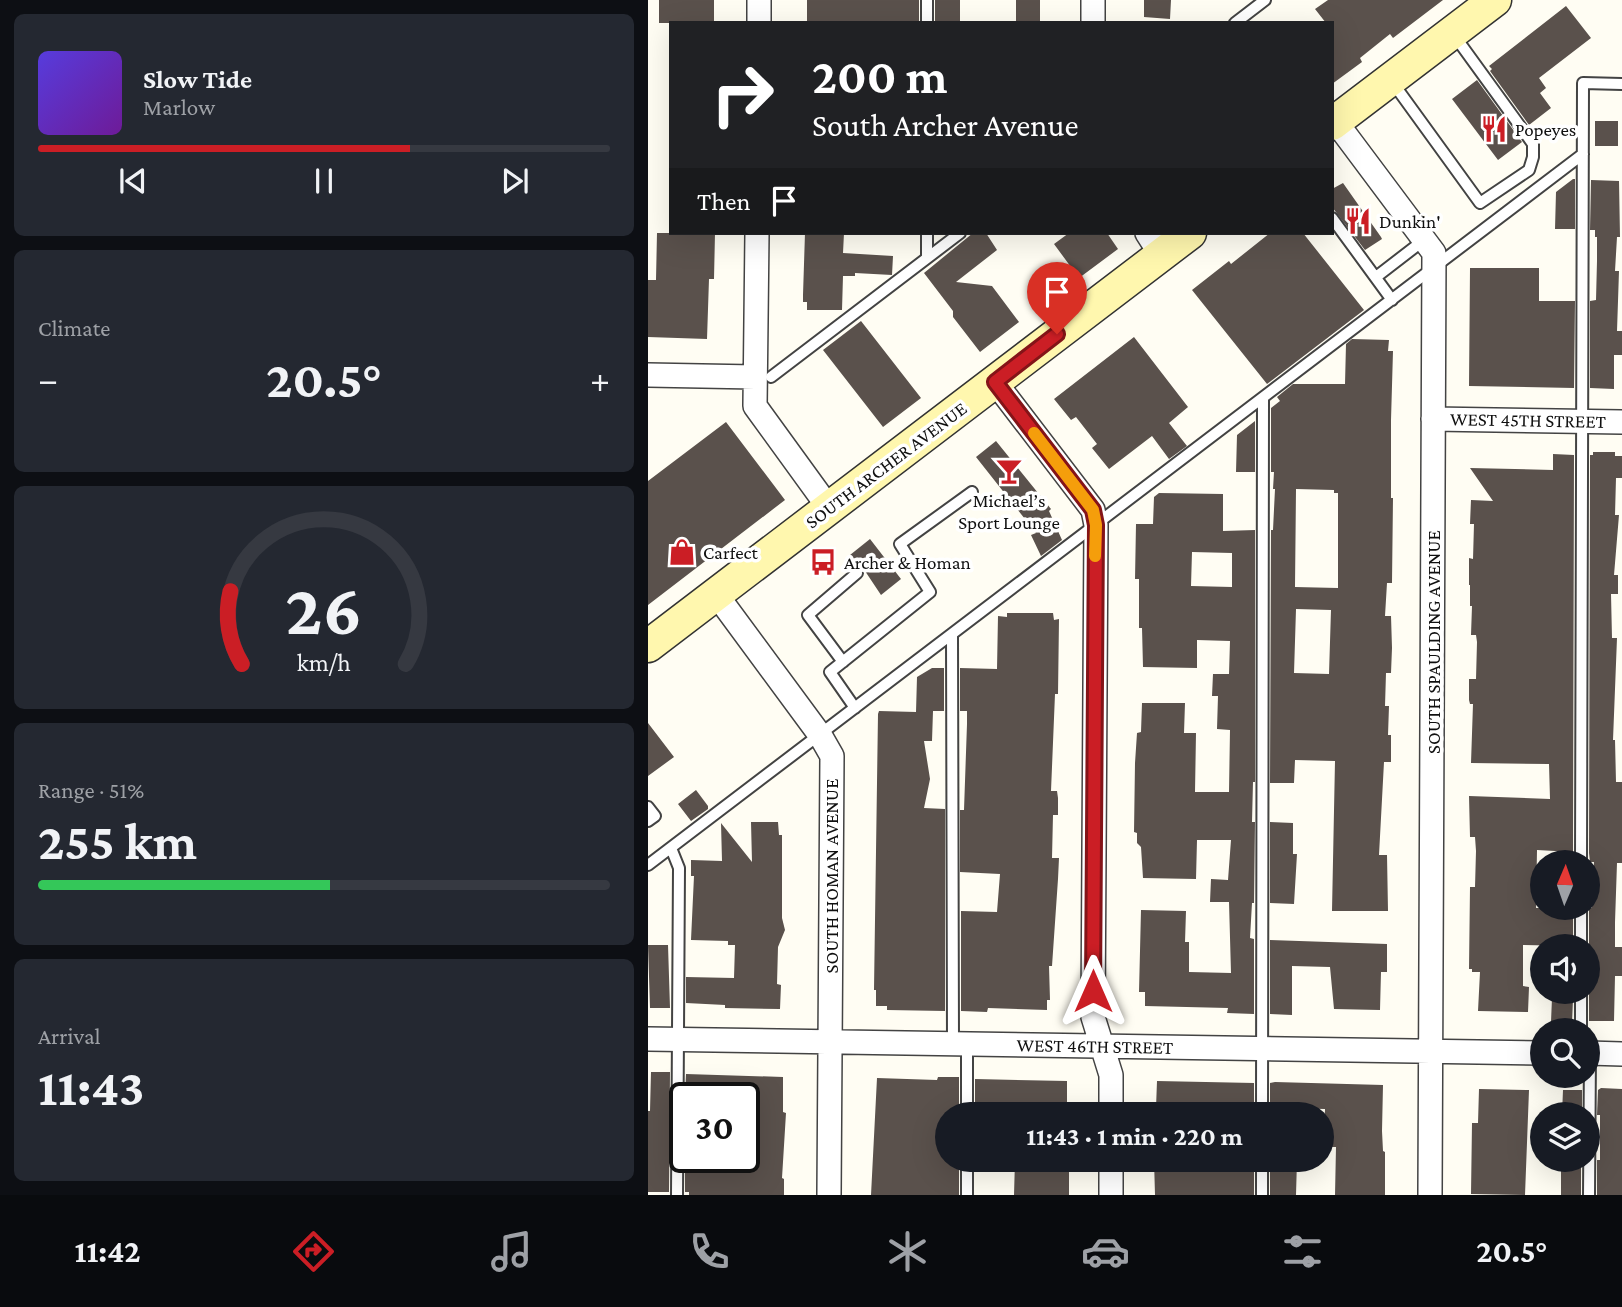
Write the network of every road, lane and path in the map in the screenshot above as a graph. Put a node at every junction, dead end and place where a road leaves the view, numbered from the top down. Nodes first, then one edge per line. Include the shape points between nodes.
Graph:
1 (759, 0) edge
2 (927, 0) edge
3 (1093, 0) edge
4 (1265, 0) edge
5 (1495, 0) edge
6 (759, 21) edge
7 (927, 21) edge
8 (1093, 21) edge
9 (1238, 21) edge
10 (1452, 33) junction
11 (1390, 80) junction
12 (1623, 84) edge
13 (1334, 123) edge
14 (1583, 154) junction
15 (1334, 221) edge
16 (756, 235) edge
17 (927, 235) edge
18 (957, 235) edge
19 (1183, 235) edge
20 (1424, 240) junction
21 (1154, 244) edge
22 (927, 258) junction
23 (1435, 267) junction
24 (1376, 277) junction
25 (1392, 300) junction
26 (648, 375) edge
27 (763, 377) junction
28 (995, 382) junction
29 (1263, 398) junction
30 (1433, 419) junction
31 (1582, 421) junction
32 (1623, 422) edge
33 (972, 492) dead end
34 (829, 508) junction
35 (1096, 525) junction
36 (857, 573) dead end
37 (716, 594) junction
38 (952, 635) junction
39 (648, 646) edge
40 (843, 662) junction
41 (855, 708) junction
42 (820, 735) junction
43 (648, 807) edge
44 (648, 821) edge
45 (671, 848) junction
46 (1581, 850) edge
47 (648, 865) edge
48 (648, 1040) edge
49 (678, 1040) junction
50 (830, 1042) junction
51 (960, 1044) junction
52 (1102, 1046) junction
53 (1263, 1048) junction
54 (1431, 1051) junction
55 (1530, 1053) edge
56 (1600, 1053) edge
57 (1623, 1054) edge
58 (1589, 1088) edge
59 (966, 1102) edge
60 (1111, 1102) edge
61 (1262, 1102) edge
62 (967, 1172) edge
63 (1111, 1172) edge
64 (1262, 1172) edge
65 (677, 1195) edge
66 (829, 1195) edge
67 (967, 1195) edge
68 (1111, 1195) edge
69 (1262, 1195) edge
70 (1430, 1195) edge
71 (1589, 1195) edge

1 - 6 street
2 - 7 lane
3 - 8 street
4 - 9 lane
5 - 10 main road
10 - 11 main road
10 - 11 lane via 1533,144 1529,170 1479,203
11 - 13 main road
12 - 14 lane via 1583,83
13 - 20 street, SOUTH SPAULDING AVENUE
14 - 23 lane
14 - 31 lane
15 - 24 lane
16 - 27 street
17 - 22 lane
18 - 22 lane
19 - 21 main road, SOUTH ARCHER AVENUE
20 - 23 street, SOUTH SPAULDING AVENUE via 1434,253
20 - 24 lane
21 - 28 main road, SOUTH ARCHER AVENUE
22 - 27 lane
23 - 25 lane
23 - 30 street, SOUTH SPAULDING AVENUE
24 - 25 lane
25 - 29 lane
26 - 27 street
27 - 34 street via 755,406
28 - 34 main road, SOUTH ARCHER AVENUE
28 - 35 street via 1093,510
29 - 35 lane
29 - 53 lane
30 - 31 street, WEST 45TH STREET
30 - 54 street, SOUTH SPAULDING AVENUE
31 - 32 street, WEST 45TH STREET
31 - 46 lane
33 - 40 lane via 900,544 930,592
34 - 37 main road, SOUTH ARCHER AVENUE
35 - 38 lane
35 - 52 street via 1093,1017
36 - 40 lane via 808,615
37 - 39 main road, SOUTH ARCHER AVENUE
37 - 42 street, SOUTH HOMAN AVENUE
38 - 41 lane
38 - 51 lane
40 - 41 lane via 830,672
41 - 42 lane
42 - 45 lane
42 - 50 street, SOUTH HOMAN AVENUE via 832,756
43 - 44 lane via 655,816
45 - 47 lane
45 - 49 lane via 679,868
48 - 49 street, WEST 46TH STREET
49 - 50 street, WEST 46TH STREET
49 - 65 lane
50 - 51 street, WEST 46TH STREET
50 - 66 street, SOUTH HOMAN AVENUE
51 - 52 street, WEST 46TH STREET
51 - 59 lane
52 - 53 street, WEST 46TH STREET
52 - 60 street via 1111,1075
53 - 54 street, WEST 46TH STREET
53 - 61 lane
54 - 55 street, WEST 46TH STREET
54 - 70 street, SOUTH SPAULDING AVENUE
56 - 57 street
58 - 71 lane
62 - 67 lane
63 - 68 street
64 - 69 lane

